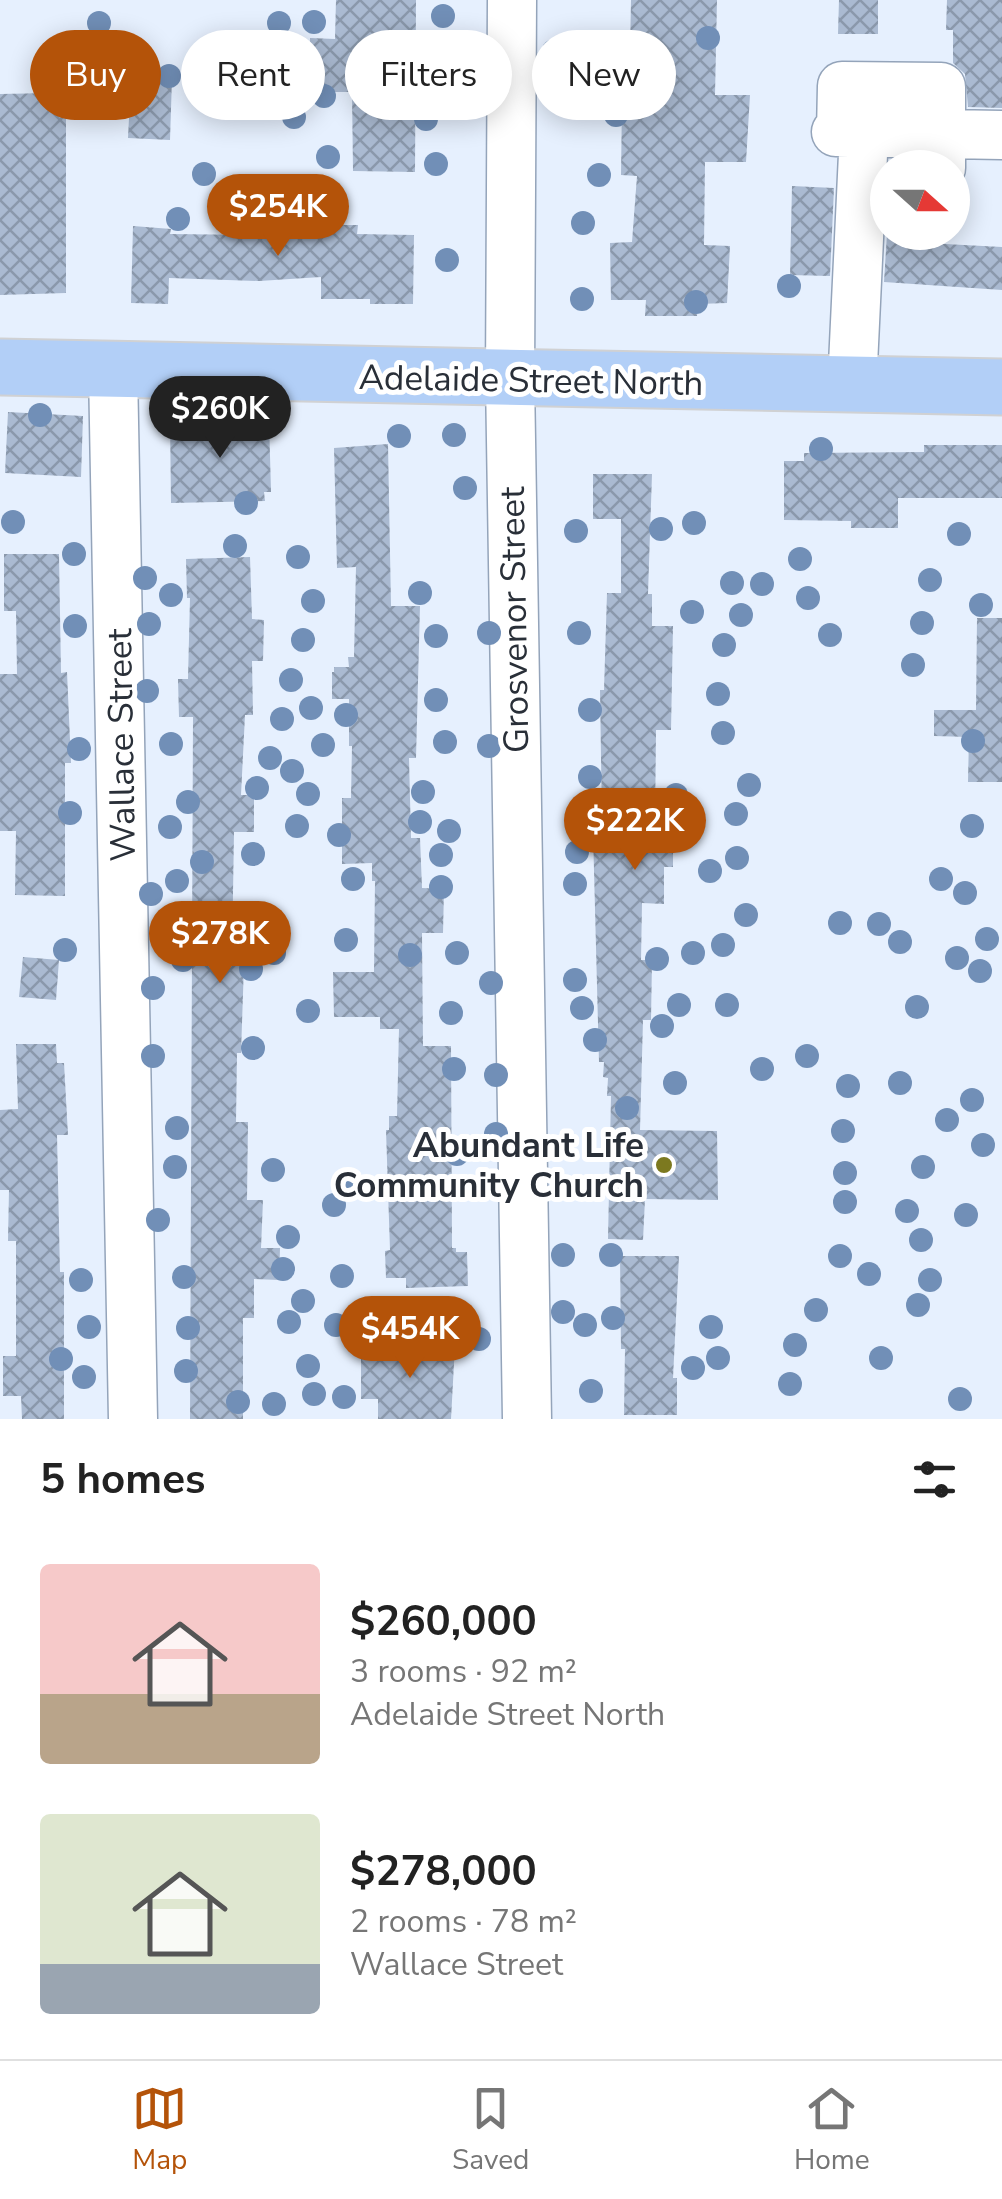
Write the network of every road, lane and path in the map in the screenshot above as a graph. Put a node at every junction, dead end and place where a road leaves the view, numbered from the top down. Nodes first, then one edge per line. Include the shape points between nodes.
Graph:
1 (512, 0) edge
2 (1002, 135) edge
3 (937, 150) edge
4 (946, 150) edge
5 (0, 368) edge
6 (114, 370) junction
7 (510, 379) junction
8 (852, 386) junction
9 (1002, 387) edge
10 (134, 1419) edge
11 (527, 1419) edge

1 - 7 street, Grosvenor Street
2 - 4 street
3 - 8 street via 841,132
5 - 6 main road, Adelaide Street North
6 - 7 main road, Adelaide Street North
6 - 10 street, Wallace Street
7 - 8 main road, Adelaide Street North
7 - 11 street, Grosvenor Street
8 - 9 main road, Adelaide Street North

